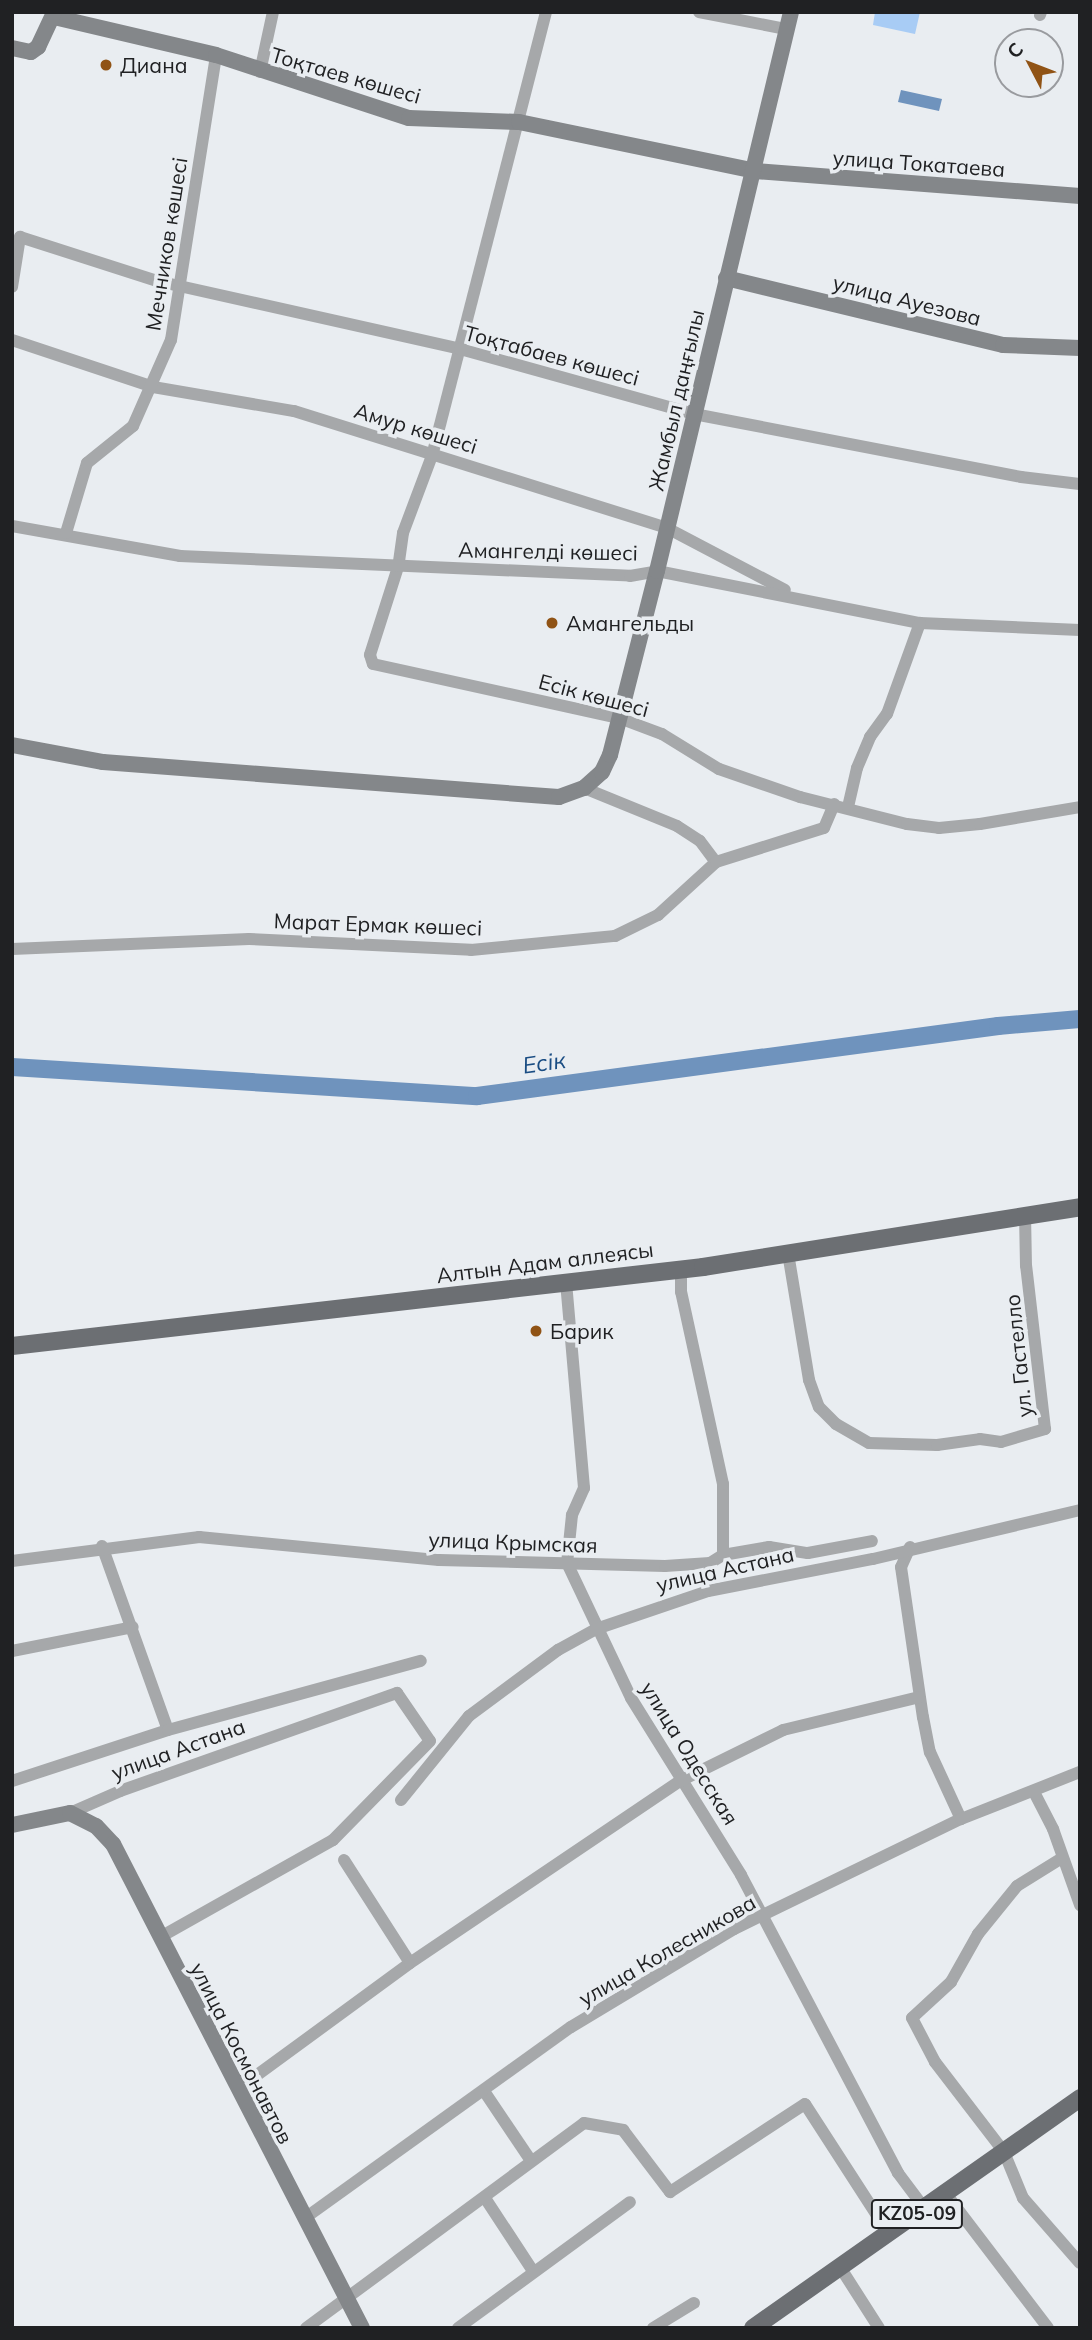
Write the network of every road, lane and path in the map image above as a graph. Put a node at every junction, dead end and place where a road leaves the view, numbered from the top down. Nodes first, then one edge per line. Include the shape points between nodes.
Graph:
1 (273, 12) edge
2 (546, 12) edge
3 (699, 12) edge
4 (791, 12) edge
5 (54, 14) edge
6 (786, 30) junction
7 (12, 48) edge
8 (216, 55) junction
9 (260, 72) junction
10 (519, 122) junction
11 (755, 171) junction
12 (1080, 197) edge
13 (726, 278) junction
14 (180, 284) junction
15 (12, 287) edge
16 (12, 340) edge
17 (1080, 348) edge
18 (460, 349) junction
19 (153, 387) junction
20 (694, 414) junction
21 (433, 453) junction
22 (1080, 484) edge
23 (12, 526) edge
24 (667, 528) junction
25 (66, 533) junction
26 (398, 567) junction
27 (657, 571) junction
28 (795, 595) junction
29 (920, 623) junction
30 (1080, 630) edge
31 (620, 718) junction
32 (12, 745) edge
33 (584, 788) junction
34 (841, 806) junction
35 (1080, 807) edge
36 (716, 862) junction
37 (12, 949) edge
38 (1080, 1207) edge
39 (1025, 1216) junction
40 (788, 1253) junction
41 (681, 1269) junction
42 (566, 1282) junction
43 (12, 1346) edge
44 (1080, 1510) edge
45 (872, 1541) dead end
46 (102, 1546) junction
47 (911, 1547) junction
48 (723, 1555) junction
49 (12, 1561) edge
50 (567, 1563) junction
51 (133, 1627) junction
52 (596, 1629) junction
53 (12, 1651) edge
54 (421, 1661) dead end
55 (919, 1697) junction
56 (168, 1730) junction
57 (1080, 1772) edge
58 (12, 1781) edge
59 (680, 1782) junction
60 (1034, 1792) junction
61 (401, 1800) dead end
62 (70, 1813) junction
63 (961, 1819) junction
64 (12, 1825) edge
65 (1062, 1858) junction
66 (344, 1860) dead end
67 (1080, 1905) edge
68 (761, 1918) junction
69 (160, 1937) junction
70 (410, 1963) junction
71 (238, 2089) junction
72 (484, 2091) junction
73 (1080, 2098) edge
74 (1004, 2152) junction
75 (531, 2161) junction
76 (946, 2194) junction
77 (485, 2198) junction
78 (631, 2202) dead end
79 (925, 2209) junction
80 (305, 2218) junction
81 (889, 2234) junction
82 (1080, 2263) edge
83 (840, 2267) junction
84 (533, 2271) junction
85 (346, 2300) junction
86 (694, 2303) dead end
87 (306, 2328) edge
88 (362, 2328) edge
89 (458, 2328) edge
90 (653, 2328) edge
91 (753, 2328) edge
92 (879, 2328) edge
93 (1048, 2328) edge

1 - 9 street
2 - 10 street
3 - 6 street
4 - 6 street, Жамбыл даңғылы
5 - 7 street, Тоқтаев көшесі via 38,47 31,52
5 - 8 street, Тоқтаев көшесі
6 - 11 street, Жамбыл даңғылы
8 - 9 street, Тоқтаев көшесі
8 - 14 street, Мечников көшесі
9 - 10 street, Тоқтаев көшесі via 409,118
10 - 11 street, Тоқтаев көшесі
10 - 18 street
11 - 12 street, улица Токатаева
11 - 13 street, Жамбыл даңғылы
13 - 17 street, улица Ауезова via 1003,345
13 - 20 street, Жамбыл даңғылы
14 - 15 street, Тоқтабаев көшесі via 67,255 20,237
14 - 18 street, Тоқтабаев көшесі
14 - 19 street, Мечников көшесі via 171,340
16 - 19 street, Амур көшесі
18 - 20 street, Тоқтабаев көшесі
18 - 21 street
19 - 21 street, Амур көшесі via 294,411
19 - 25 street, Мечников көшесі via 133,426 87,463
20 - 22 street, Тоқтабаев көшесі via 1021,477
20 - 24 street, Жамбыл даңғылы
21 - 24 street, Амур көшесі
21 - 26 street via 403,533
23 - 25 street, Амангелді көшесі
24 - 27 street, Жамбыл даңғылы
24 - 28 street, Амур көшесі
25 - 26 street, Амангелді көшесі via 180,556
26 - 27 street, Амангелді көшесі via 630,576
26 - 31 street, Есік көшесі via 370,655 373,664
27 - 28 street, Амангелді көшесі
27 - 31 street, Жамбыл даңғылы
28 - 29 street, Амангелді көшесі
29 - 30 street, Амангелді көшесі
29 - 34 street via 887,714 870,737
31 - 33 street, Жамбыл даңғылы via 606,764
31 - 34 street, Есік көшесі via 662,734 719,769
32 - 33 street via 103,761 559,797
33 - 36 street via 677,826 700,841
34 - 35 street, Есік көшесі via 939,828
34 - 36 street via 824,828
36 - 37 street, Марат Ермак көшесі via 658,915 615,936 471,950 249,939
38 - 39 main road, Алтын Адам аллеясы
39 - 40 main road, Алтын Адам аллеясы
39 - 40 street, ул. Гастелло via 1026,1266 1045,1429 1001,1442 980,1438 937,1445 869,1443 836,1424 819,1407 809,1380
40 - 41 main road, Алтын Адам аллеясы
41 - 42 main road, Алтын Адам аллеясы
41 - 48 street via 681,1292 723,1484
42 - 43 main road, Алтын Адам аллеясы
42 - 50 street, улица Одесская via 584,1488 572,1515
44 - 47 street, улица Астана
45 - 48 street, улица Крымская via 808,1553 769,1547
46 - 49 street, улица Крымская
46 - 50 street, улица Крымская via 199,1537 439,1560
46 - 51 street
47 - 52 street, улица Астана via 873,1559 708,1591
47 - 55 street via 901,1567
48 - 50 street, улица Крымская via 710,1563 665,1566
50 - 52 street, улица Одесская
51 - 53 street
51 - 56 street
52 - 59 street, улица Одесская
52 - 61 street, улица Астана via 558,1650 469,1716
54 - 56 street
55 - 59 street via 783,1730
55 - 63 street via 929,1752
56 - 58 street
57 - 60 street, улица Колесникова
59 - 68 street, улица Одесская via 722,1842
59 - 70 street
60 - 63 street, улица Колесникова
60 - 65 street via 1054,1829
62 - 64 street, улица Астана
62 - 69 street, улица Космонавтов via 96,1826 113,1844
62 - 69 street, улица Астана via 397,1693 430,1741 333,1840
63 - 68 street, улица Колесникова
65 - 67 street
65 - 74 street via 1017,1886 978,1934 951,1982 912,2018 935,2062
66 - 70 street
68 - 72 street, улица Колесникова via 734,1929 570,2027
68 - 79 street, улица Одесская via 898,2173
69 - 71 street, улица Космонавтов
70 - 71 street
71 - 80 street, улица Космонавтов
72 - 75 street
72 - 80 street, улица Колесникова
73 - 74 main road, KZ05-09
74 - 76 main road, KZ05-09
74 - 82 street via 1023,2198
75 - 77 street
75 - 81 street via 584,2123 623,2130 670,2192 805,2104
76 - 79 main road, KZ05-09
76 - 93 street
77 - 84 street
77 - 85 street
78 - 84 street
79 - 81 main road, KZ05-09
80 - 85 street, улица Космонавтов
81 - 83 main road, KZ05-09
83 - 91 main road, KZ05-09
83 - 92 street
84 - 89 street
85 - 87 street
85 - 88 street, улица Космонавтов
86 - 90 street

